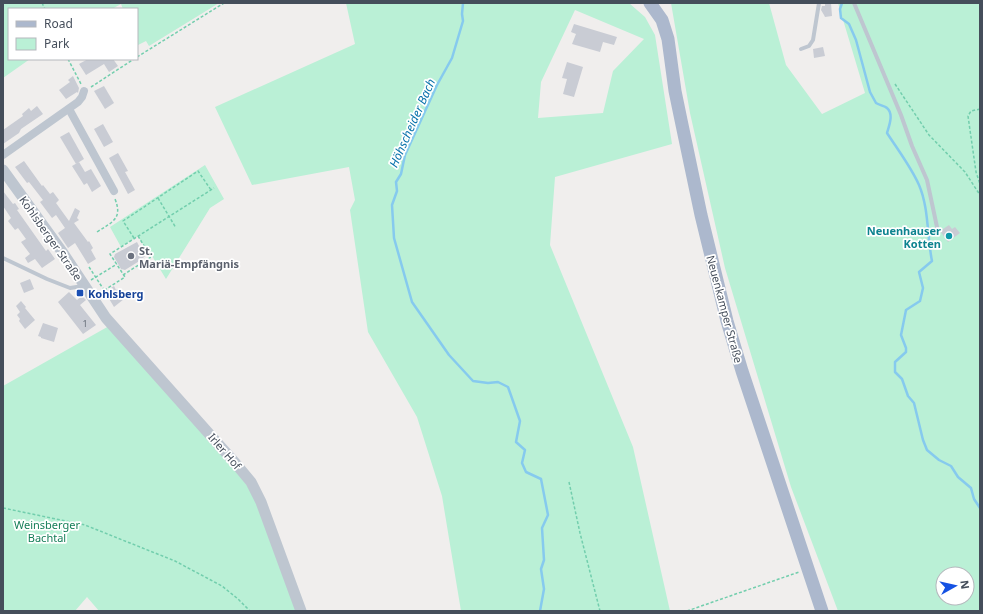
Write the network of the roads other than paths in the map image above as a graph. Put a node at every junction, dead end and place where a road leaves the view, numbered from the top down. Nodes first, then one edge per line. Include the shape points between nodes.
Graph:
1 (650, 3) edge
2 (818, 3) edge
3 (854, 3) edge
4 (801, 49) dead end
5 (84, 91) road end
6 (69, 109) junction
7 (3, 156) edge
8 (5, 177) edge
9 (114, 191) road end
10 (937, 227) dead end
11 (3, 258) edge
12 (84, 286) junction
13 (106, 318) joint
14 (301, 611) edge
15 (822, 611) edge

1 - 15 main road, Neuenkamper Straße via 662,20 668,38 681,120 727,321
2 - 4 lane via 813,40 809,46
3 - 10 lane via 927,180
5 - 6 street via 78,102
6 - 7 street
6 - 9 street
8 - 12 street, Kohlsberger Straße via 63,253
11 - 12 lane via 47,280 70,288
12 - 13 street, Kohlsberger Straße
13 - 14 street, Irler Hof via 251,482 261,502

